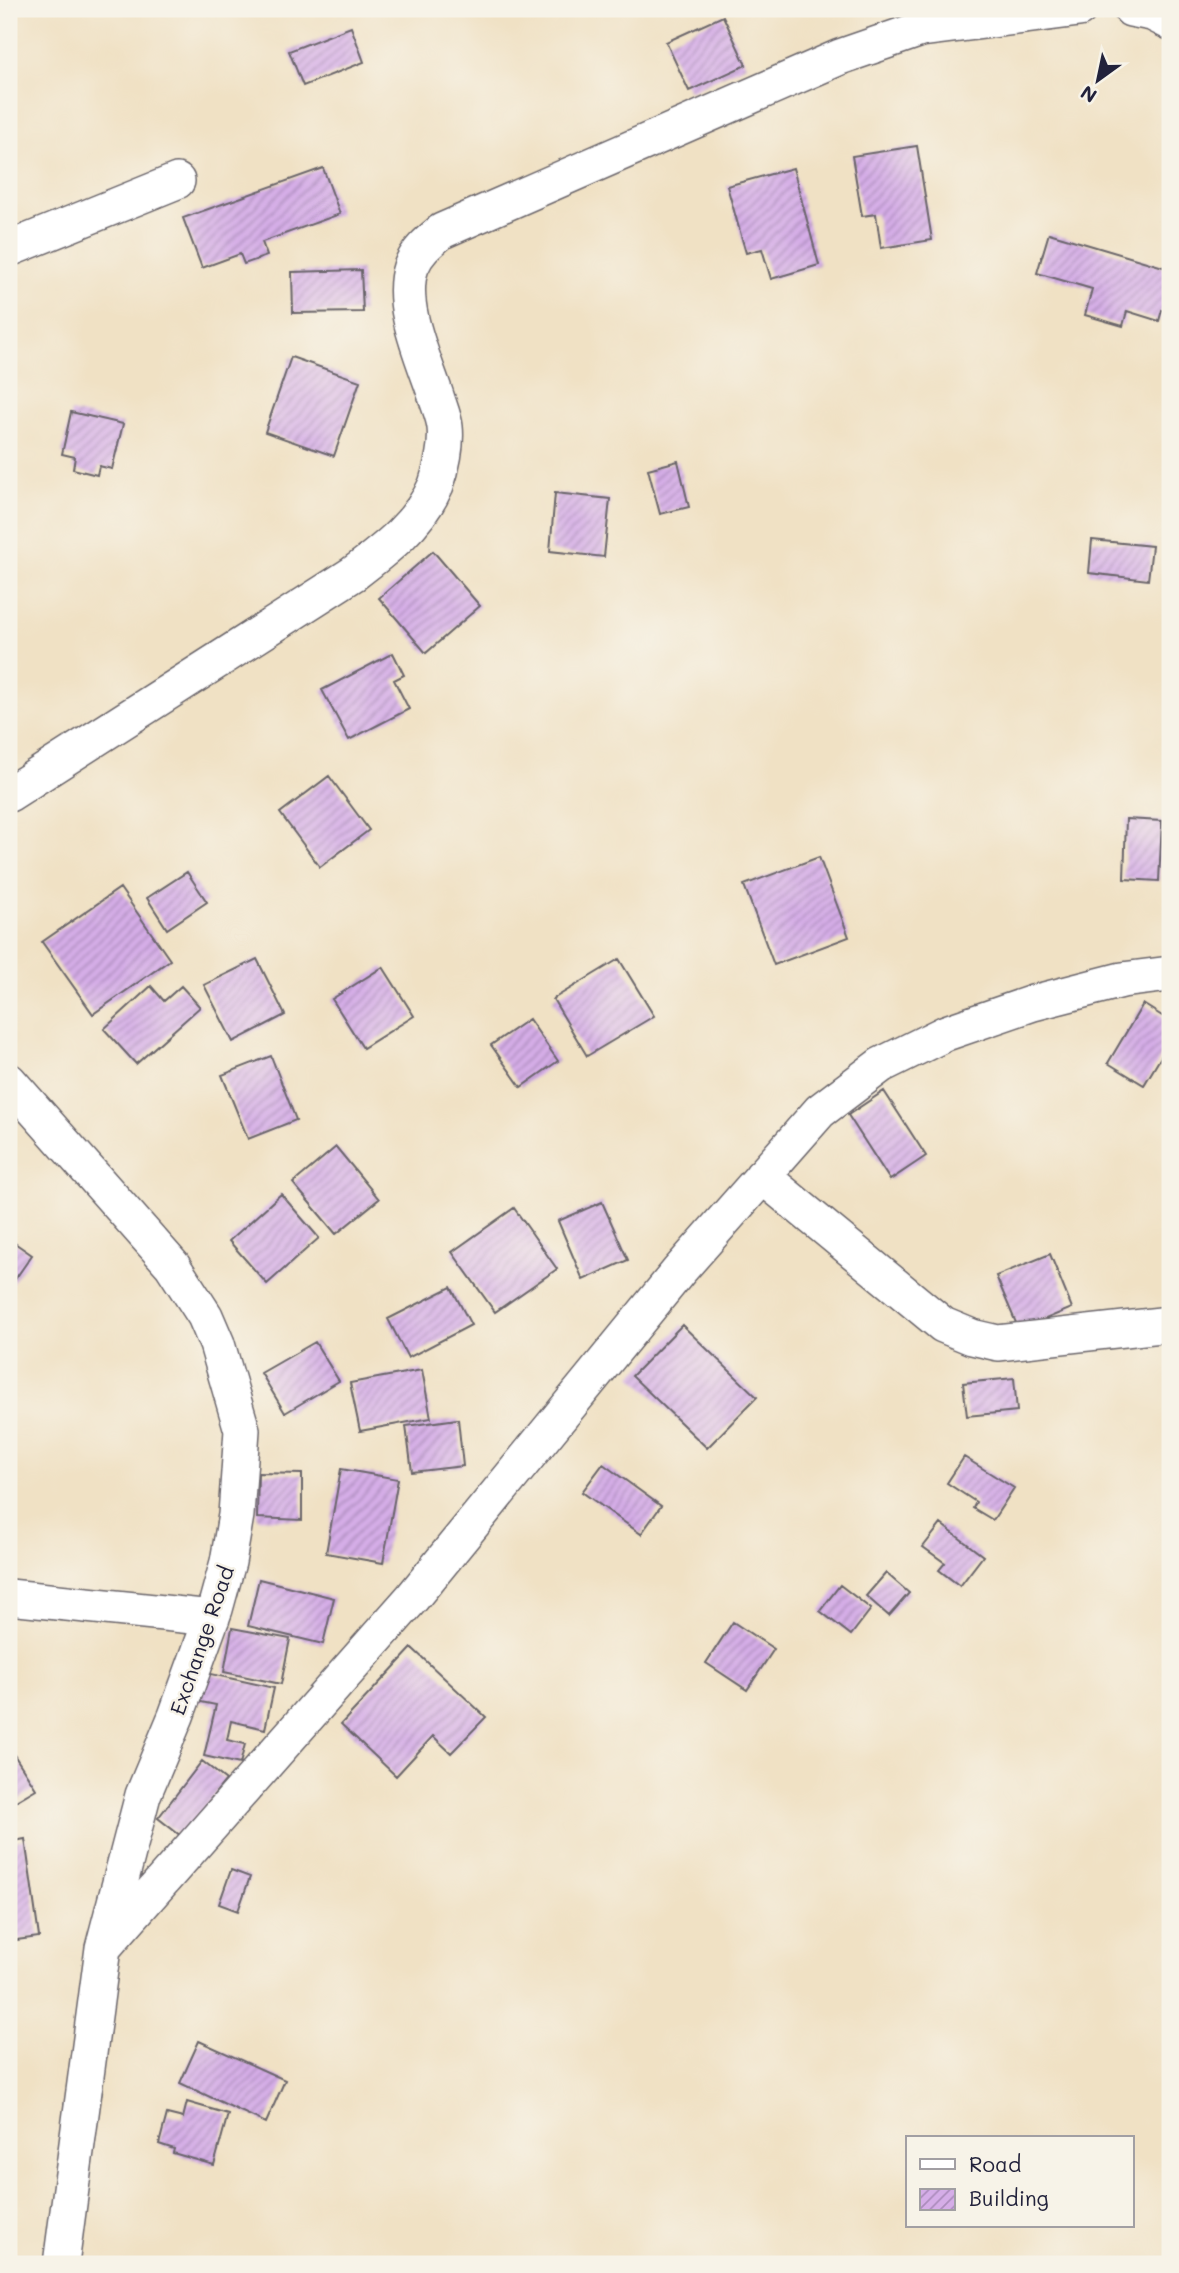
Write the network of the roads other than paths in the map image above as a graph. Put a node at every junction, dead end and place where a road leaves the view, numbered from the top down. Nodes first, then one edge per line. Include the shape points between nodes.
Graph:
1 (1079, 9) edge
2 (1131, 9) edge
3 (1170, 22) edge
4 (177, 181) dead end
5 (9, 249) edge
6 (9, 794) edge
7 (1170, 974) edge
8 (9, 1081) edge
9 (762, 1176) junction
10 (1170, 1324) edge
11 (9, 1597) edge
12 (212, 1618) junction
13 (103, 1948) junction
14 (61, 2264) edge

1 - 6 street via 921,29 840,57 442,231 424,246 406,289 445,426 436,484 421,512 395,542 354,574
2 - 3 street
4 - 5 street
7 - 9 street via 1122,980 1033,1003 946,1033 881,1065 820,1111
8 - 12 street, Exchange Road via 172,1265 217,1343 242,1430 236,1515
9 - 10 street via 943,1325 972,1337 998,1343
9 - 13 street via 412,1598
11 - 12 street
12 - 13 street, Exchange Road via 143,1795
13 - 14 street, Exchange Road

